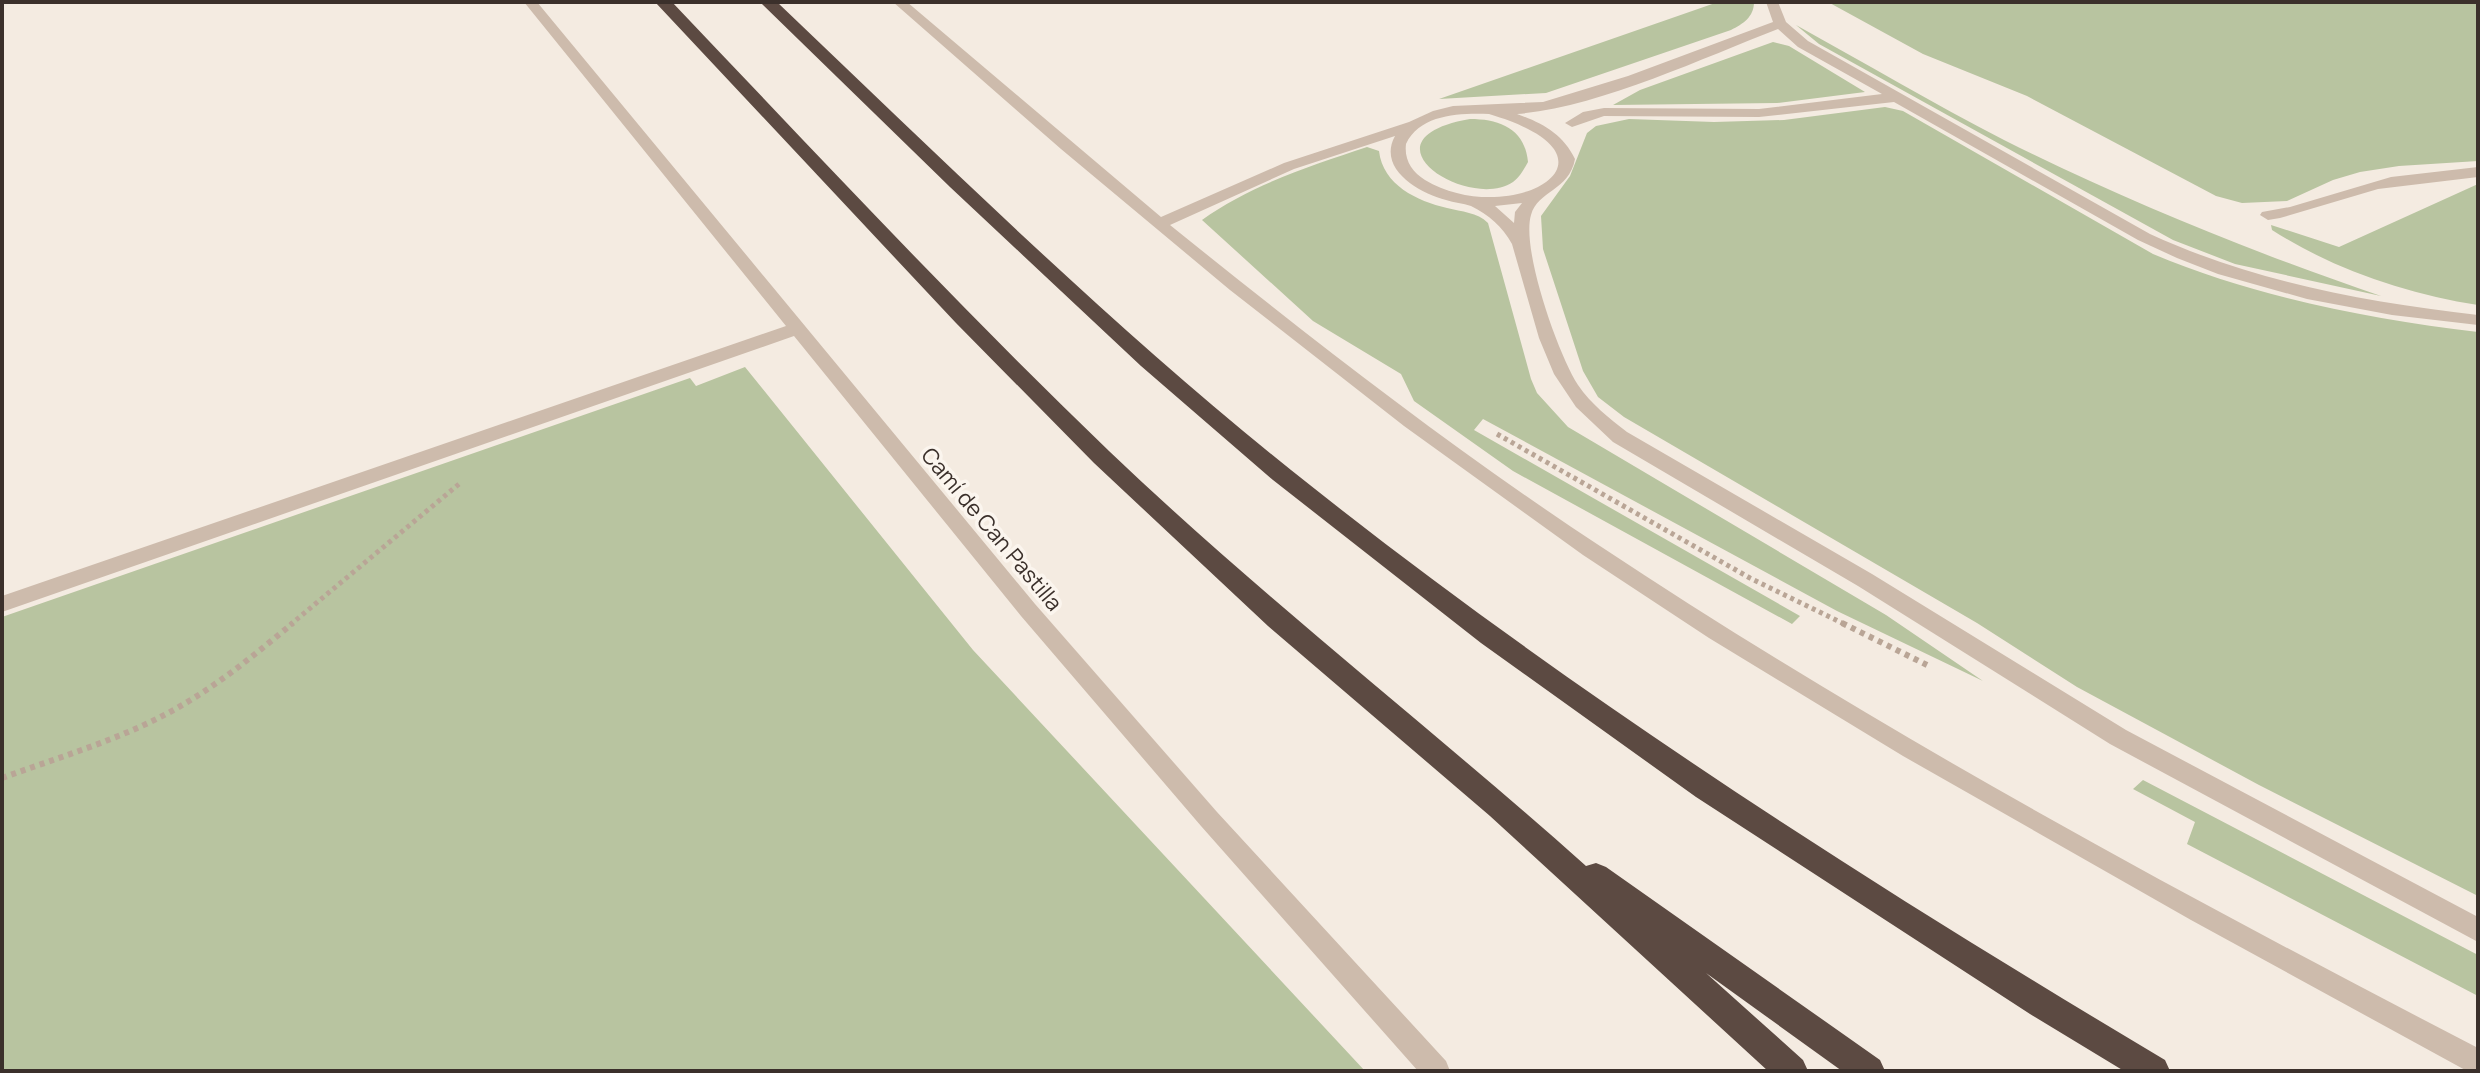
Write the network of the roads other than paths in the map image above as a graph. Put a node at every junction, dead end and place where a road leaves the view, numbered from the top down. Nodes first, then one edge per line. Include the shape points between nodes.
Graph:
1 (530, 2) edge
2 (663, 2) edge
3 (768, 2) edge
4 (899, 2) edge
5 (1772, 2) edge
6 (1780, 24) junction
7 (1612, 85) junction
8 (1897, 97) junction
9 (1494, 111) junction
10 (1572, 123) junction
11 (1411, 126) junction
12 (1562, 148) junction
13 (2478, 172) edge
14 (1537, 194) junction
15 (1461, 199) junction
16 (2268, 215) dead end
17 (1159, 224) junction
18 (1520, 244) junction
19 (2478, 320) edge
20 (795, 329) junction
21 (2, 604) edge
22 (1500, 807) junction
23 (2478, 930) edge
24 (2478, 1062) edge
25 (1436, 1071) edge
26 (1792, 1071) edge
27 (1869, 1071) edge
28 (2154, 1071) edge

1 - 20 street, Camí de Can Pastilla
2 - 22 highway via 1102,457 1277,619
3 - 28 highway via 1119,333 1372,547 1756,821
4 - 17 street
5 - 6 street
6 - 7 street
6 - 8 street via 1803,44
7 - 9 street via 1544,106
7 - 10 street
8 - 10 street via 1759,113 1604,112
8 - 19 street via 2189,259 2329,297
9 - 11 street via 1448,111
9 - 12 street via 1537,125
10 - 12 street
11 - 15 street via 1400,137 1402,166 1436,192
11 - 17 street via 1289,166
12 - 14 street via 1563,174
13 - 16 street via 2405,178 2336,195 2308,209
14 - 15 street via 1489,202
14 - 18 street via 1523,212
15 - 18 street via 1498,214
17 - 24 street via 1454,454 1755,657 1996,798
18 - 23 street via 1571,388 1620,437 2118,737
20 - 21 street
20 - 25 street, Camí de Can Pastilla via 1078,668
22 - 26 highway
22 - 27 highway

